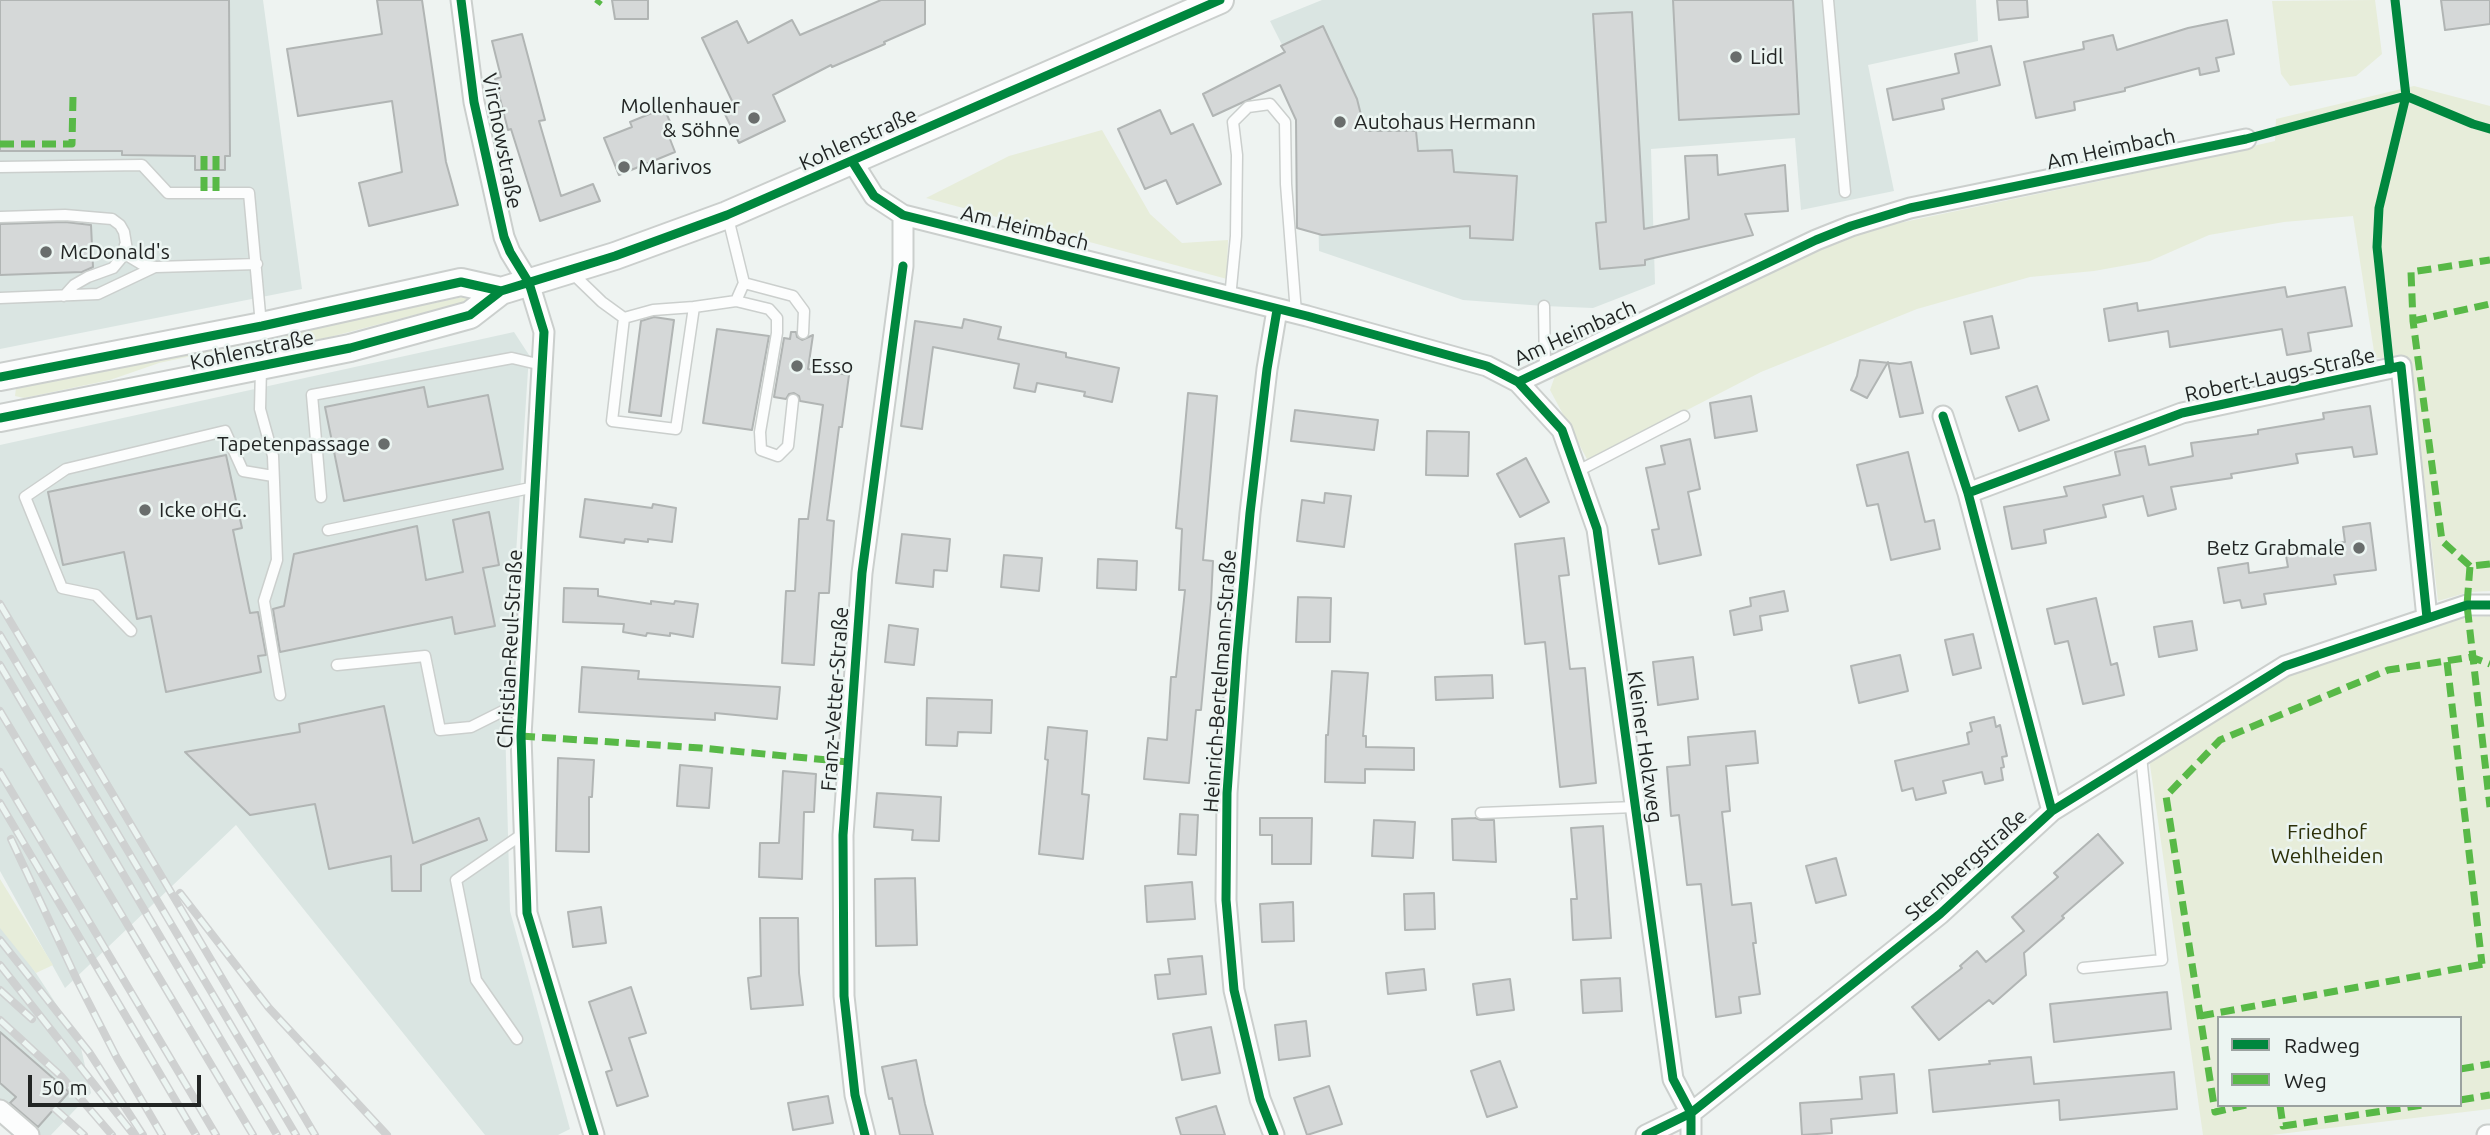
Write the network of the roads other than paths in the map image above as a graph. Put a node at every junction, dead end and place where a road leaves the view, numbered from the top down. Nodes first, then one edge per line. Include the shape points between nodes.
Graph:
1 (461, 0) edge
2 (1220, 0) edge
3 (1828, 0) edge
4 (2246, 139) dead end
5 (852, 161) junction
6 (0, 167) edge
7 (1845, 192) dead end
8 (727, 215) junction
9 (903, 215) junction
10 (0, 217) edge
11 (125, 243) junction
12 (257, 264) junction
13 (156, 267) junction
14 (570, 270) junction
15 (529, 283) junction
16 (744, 283) junction
17 (501, 291) junction
18 (64, 296) junction
19 (0, 298) edge
20 (1230, 298) junction
21 (736, 301) junction
22 (1544, 306) dead end
23 (694, 307) junction
24 (1287, 312) junction
25 (624, 318) junction
26 (261, 326) junction
27 (803, 333) dead end
28 (542, 365) junction
29 (261, 367) junction
30 (1545, 368) junction
31 (0, 377) edge
32 (1518, 382) junction
33 (793, 400) dead end
34 (1684, 416) dead end
35 (1943, 416) dead end
36 (0, 418) edge
37 (1576, 472) junction
38 (274, 476) junction
39 (535, 487) junction
40 (1968, 493) junction
41 (321, 498) dead end
42 (328, 530) dead end
43 (2490, 604) edge
44 (2427, 618) junction
45 (131, 631) dead end
46 (337, 665) dead end
47 (280, 695) dead end
48 (523, 701) junction
49 (2141, 756) junction
50 (1635, 807) junction
51 (2052, 811) junction
52 (1481, 813) dead end
53 (524, 832) junction
54 (2083, 968) dead end
55 (517, 1039) dead end
56 (0, 1110) edge
57 (1691, 1113) junction
58 (29, 1135) edge
59 (594, 1135) edge
60 (865, 1135) edge
61 (1274, 1135) edge
62 (1646, 1135) edge
63 (1691, 1135) edge

1 - 15 street, Virchowstraße via 474,102 504,237
2 - 5 main road, Kohlenstraße
3 - 7 lane
4 - 30 street, Am Heimbach via 1910,208 1851,226
5 - 8 main road, Kohlenstraße
5 - 9 street, Am Heimbach via 874,195
6 - 12 lane via 142,165 168,193 249,193
8 - 14 main road, Kohlenstraße
8 - 16 lane
9 - 20 street, Am Heimbach
9 - 60 street, Franz-Vetter-Straße via 903,266 862,573 843,835 844,996 855,1095
10 - 11 lane via 111,219 120,225
11 - 13 lane via 128,256
11 - 18 lane via 123,256 113,268 74,285
12 - 13 lane
12 - 26 lane
13 - 18 lane via 98,295
14 - 15 main road, Kohlenstraße
14 - 25 lane
15 - 17 main road, Kohlenstraße
15 - 28 street, Christian-Reul-Straße via 544,332
16 - 21 lane
16 - 27 lane via 793,296 804,311
17 - 26 main road, Kohlenstraße via 461,282
17 - 29 main road, Kohlenstraße via 470,316
18 - 19 lane
20 - 24 street, Am Heimbach
20 - 24 lane via 1236,236 1233,122 1248,107 1269,104 1285,122
21 - 23 lane
21 - 33 lane via 769,309 777,318 761,450 778,456 788,446
22 - 30 lane
23 - 25 lane
23 - 25 lane via 676,429 612,421
24 - 32 street, Am Heimbach via 1487,366
24 - 61 street, Heinrich-Bertelmann-Straße via 1267,369 1227,793 1226,900 1234,990 1260,1099
26 - 29 main road, Kohlenstraße
26 - 31 main road, Kohlenstraße
28 - 39 street, Christian-Reul-Straße
28 - 41 lane via 512,358 312,395
29 - 36 main road, Kohlenstraße
29 - 38 lane via 260,409
30 - 32 street, Am Heimbach
32 - 37 street, Kleiner Holzweg via 1562,430
34 - 37 lane
35 - 40 street
37 - 50 street, Kleiner Holzweg via 1597,529
38 - 45 lane via 243,471 225,431 66,469 25,497 62,588 96,595
38 - 47 lane via 277,560 264,601
39 - 42 lane
39 - 48 street, Christian-Reul-Straße
40 - 44 street, Robert-Laugs-Straße via 2182,413 2401,366
40 - 51 street
43 - 44 street, Sternbergstraße
44 - 49 street, Sternbergstraße via 2285,666
46 - 48 lane via 425,656 440,730 471,727
48 - 53 street, Christian-Reul-Straße
49 - 51 street, Sternbergstraße
49 - 54 lane via 2162,960
50 - 52 lane
50 - 57 street, Kleiner Holzweg via 1673,1079
51 - 57 street, Sternbergstraße via 1940,914
53 - 55 lane via 456,880 476,980
53 - 59 street, Christian-Reul-Straße via 527,913
56 - 58 street
57 - 62 street, Sternbergstraße
57 - 63 street, Kleiner Holzweg

